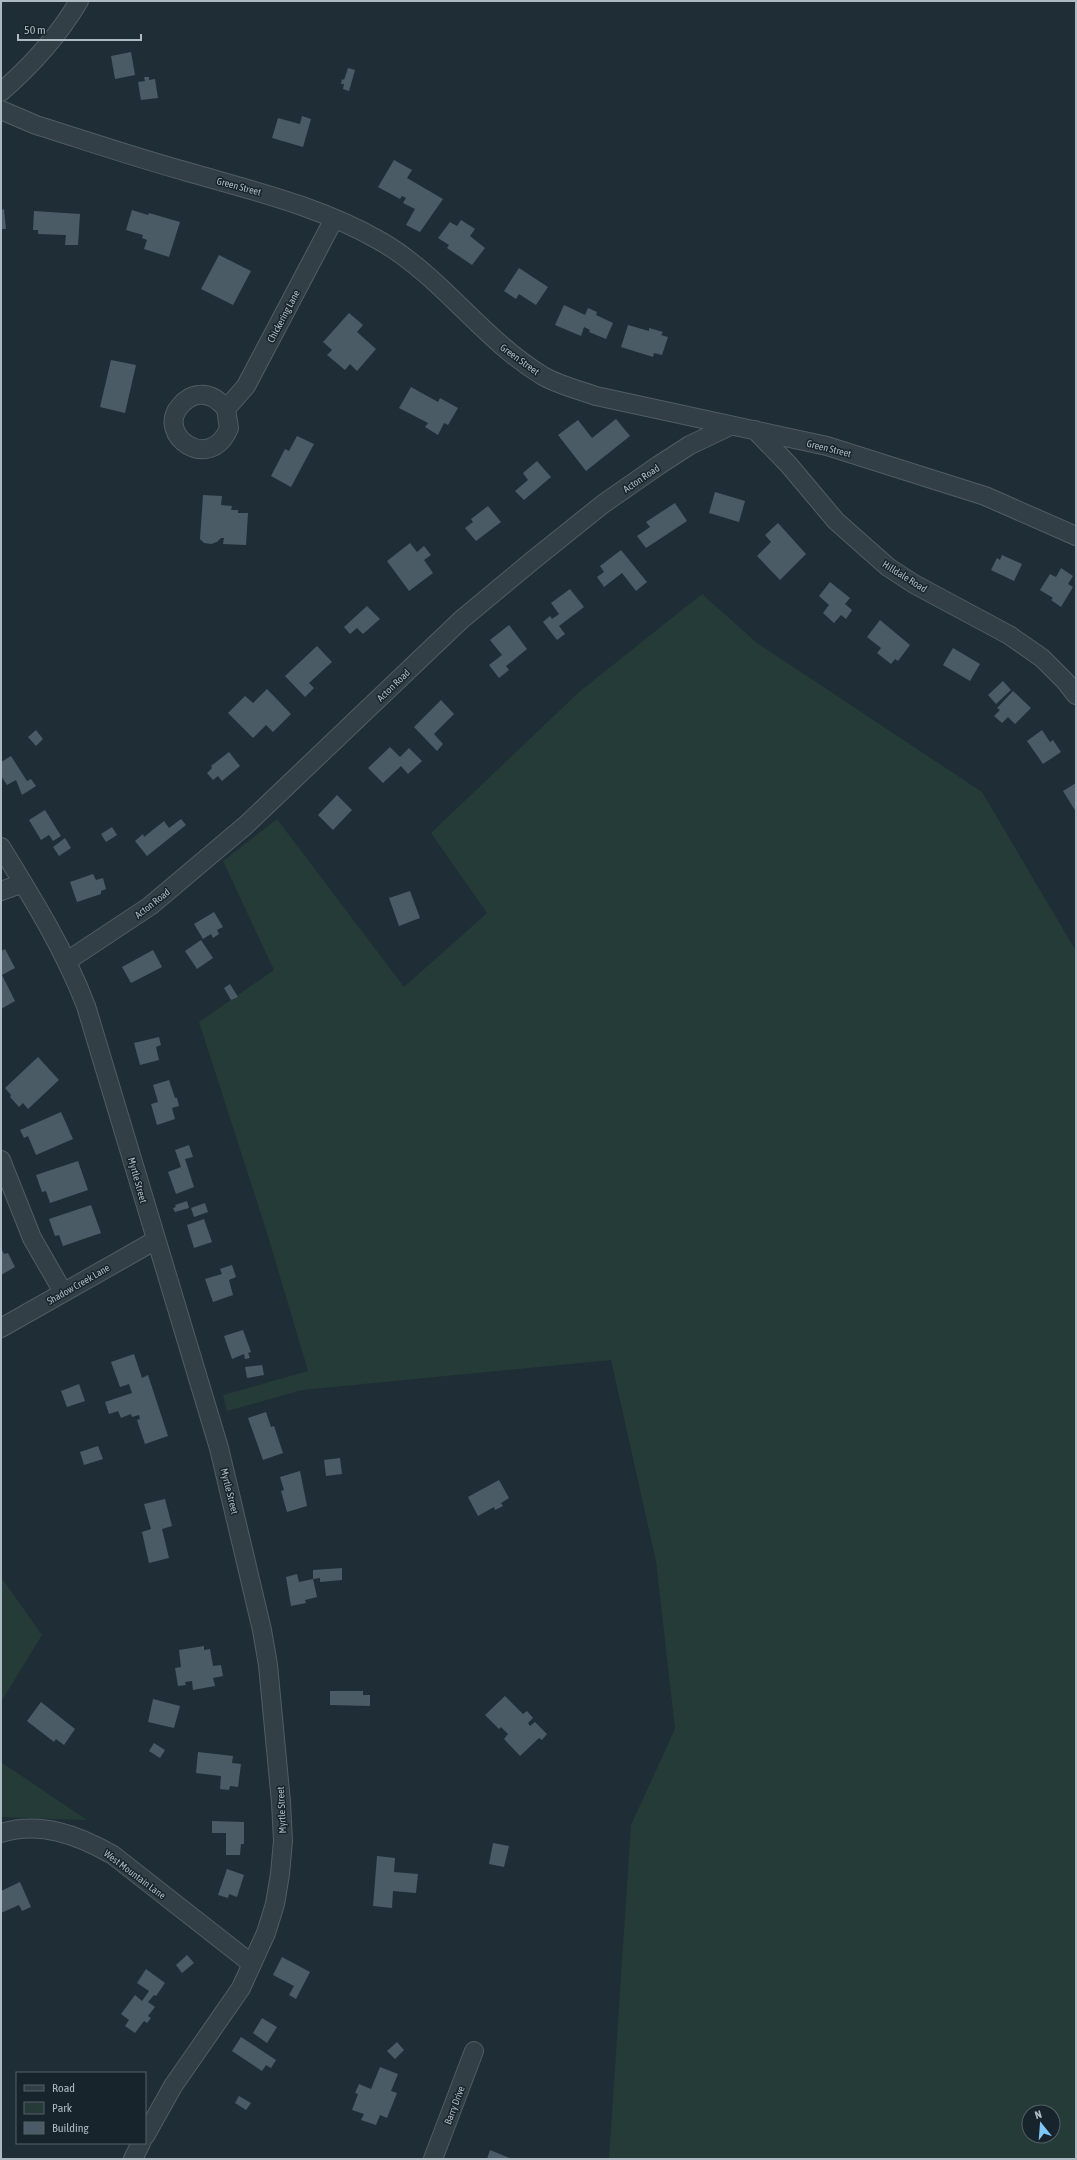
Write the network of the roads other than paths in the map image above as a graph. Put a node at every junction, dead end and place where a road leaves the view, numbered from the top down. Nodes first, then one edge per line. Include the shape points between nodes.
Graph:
1 (79, 1) edge
2 (1, 92) edge
3 (1, 110) edge
4 (334, 219) junction
5 (226, 409) dead end
6 (730, 426) junction
7 (755, 430) junction
8 (1076, 536) edge
9 (1076, 695) edge
10 (1, 847) edge
11 (23, 883) junction
12 (1, 892) edge
13 (68, 961) junction
14 (1, 1160) edge
15 (156, 1240) junction
16 (64, 1292) junction
17 (1, 1328) edge
18 (1, 1833) edge
19 (252, 1964) junction
20 (474, 2051) dead end
21 (146, 2134) edge
22 (140, 2144) edge
23 (133, 2159) edge
24 (433, 2159) edge

1 - 2 street via 33,62
3 - 4 street, Green Street via 36,125 186,172 271,195
4 - 5 street, Chickering Lane via 246,386
4 - 6 street, Green Street via 401,253 442,288 502,347 544,377 596,396
6 - 7 street, Green Street
6 - 13 street, Acton Road via 690,445 653,469 603,504 538,556 461,620 246,825 150,906
7 - 8 street, Green Street via 827,446 985,496
7 - 9 street, Hilldale Road via 788,464 836,521 888,567 914,584 1009,635 1042,658
10 - 11 street, Myrtle Street
11 - 12 street
11 - 13 street, Myrtle Street
13 - 15 street, Myrtle Street via 86,1006
14 - 16 street via 32,1238
15 - 16 street, Shadow Creek Lane
15 - 19 street, Myrtle Street via 219,1448 268,1665 283,1841 275,1904
16 - 17 street, Shadow Creek Lane
18 - 19 street, West Mountain Lane via 38,1828 67,1833 89,1842 113,1855
19 - 21 street, Myrtle Street via 241,1988 173,2086
20 - 24 street, Barry Drive
22 - 23 street

